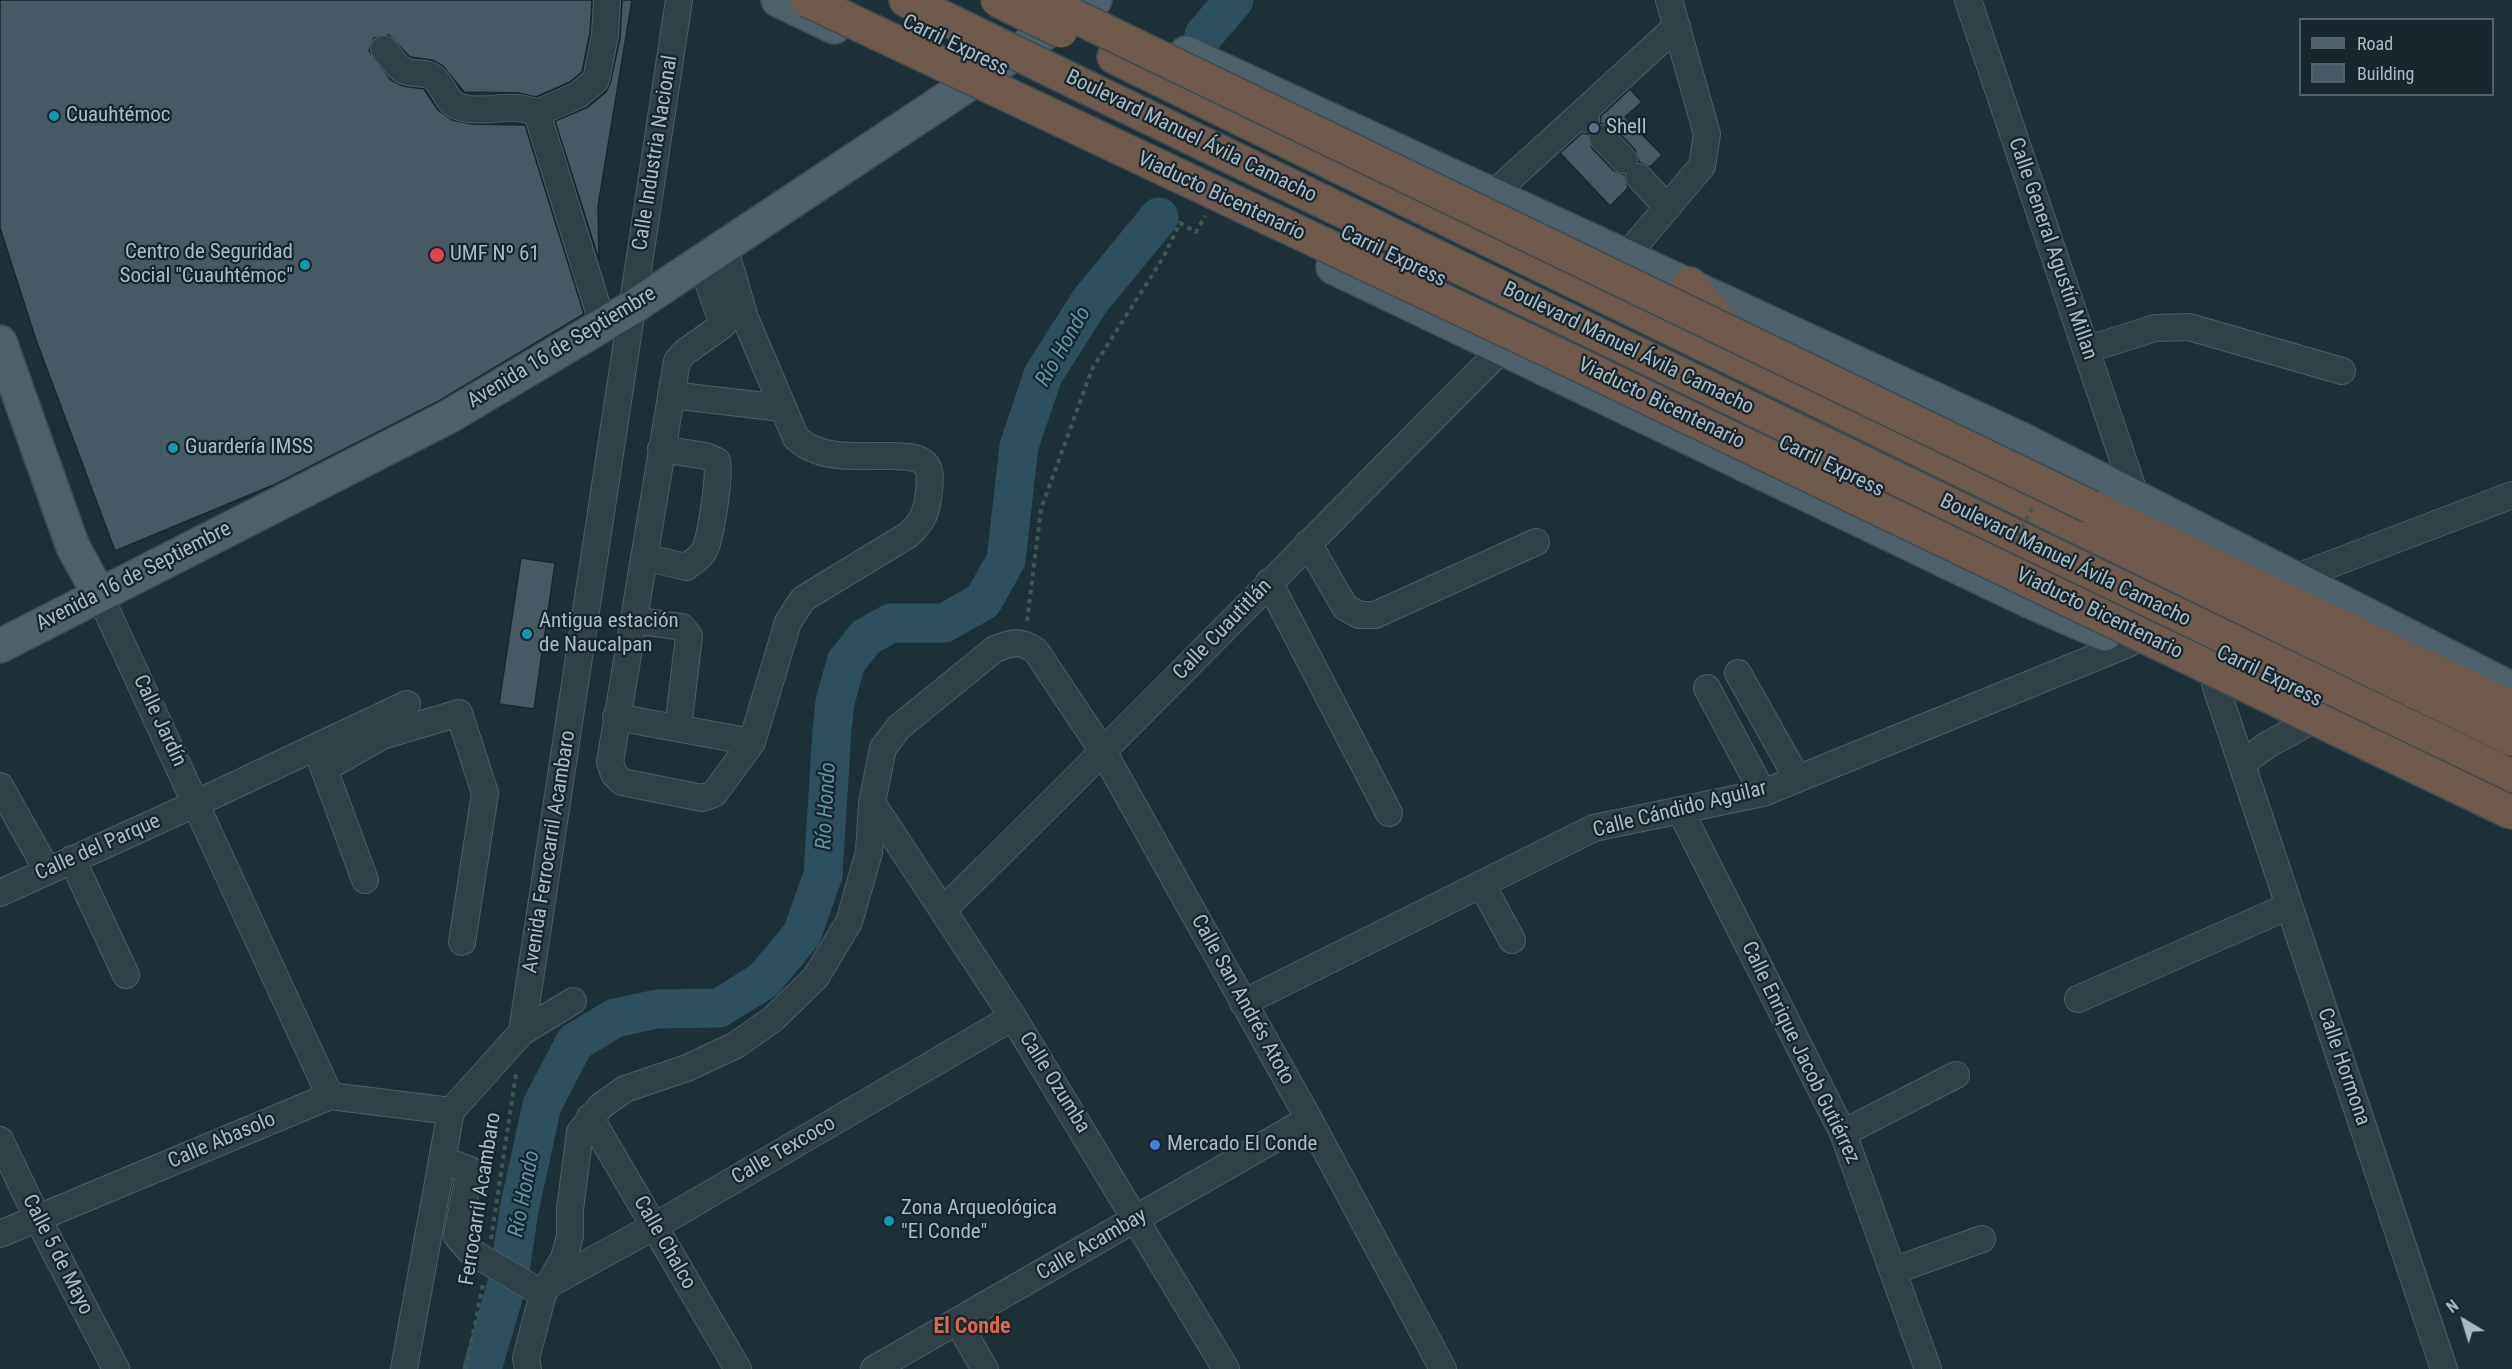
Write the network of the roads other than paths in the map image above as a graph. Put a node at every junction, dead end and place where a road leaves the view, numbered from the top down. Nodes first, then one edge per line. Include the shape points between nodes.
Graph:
1 (607, 0) edge
2 (679, 0) edge
3 (778, 0) edge
4 (807, 0) edge
5 (858, 0) edge
6 (906, 0) edge
7 (998, 0) edge
8 (1041, 0) edge
9 (1670, 0) edge
10 (1968, 0) edge
11 (1103, 9) edge
12 (1677, 26) junction
13 (384, 49) dead end
14 (924, 70) dead end
15 (537, 113) junction
16 (1056, 132) dead end
17 (1603, 138) dead end
18 (1494, 193) junction
19 (1667, 207) junction
20 (1219, 212) junction
21 (1381, 229) junction
22 (713, 254) junction
23 (1627, 255) junction
24 (1690, 284) junction
25 (633, 307) junction
26 (734, 321) junction
27 (603, 325) junction
28 (0, 342) edge
29 (1503, 348) junction
30 (2086, 350) junction
31 (2342, 371) dead end
32 (1763, 373) junction
33 (671, 395) junction
34 (783, 408) junction
35 (661, 449) junction
36 (2512, 495) edge
37 (2136, 498) junction
38 (1536, 542) dead end
39 (1308, 543) junction
40 (644, 557) junction
41 (2292, 579) junction
42 (1269, 582) junction
43 (99, 594) junction
44 (2181, 617) junction
45 (633, 620) junction
46 (2128, 644) junction
47 (0, 646) edge
48 (1738, 673) dead end
49 (2215, 684) junction
50 (1707, 688) dead end
51 (2512, 689) edge
52 (407, 704) dead end
53 (2512, 708) edge
54 (616, 717) junction
55 (2289, 720) junction
56 (678, 728) junction
57 (2512, 739) edge
58 (752, 742) junction
59 (1104, 753) junction
60 (320, 758) junction
61 (2242, 764) junction
62 (2512, 776) edge
63 (1797, 778) junction
64 (0, 786) edge
65 (1763, 793) junction
66 (2512, 794) edge
67 (197, 803) junction
68 (872, 803) junction
69 (1681, 812) junction
70 (1389, 813) dead end
71 (2512, 813) edge
72 (2512, 829) edge
73 (72, 859) junction
74 (47, 870) junction
75 (365, 880) dead end
76 (1482, 885) junction
77 (0, 892) edge
78 (2289, 906) junction
79 (944, 910) junction
80 (1512, 940) dead end
81 (462, 942) dead end
82 (126, 975) dead end
83 (2078, 999) dead end
84 (573, 1001) dead end
85 (1243, 1003) junction
86 (1013, 1017) junction
87 (522, 1032) junction
88 (1956, 1075) dead end
89 (330, 1096) junction
90 (451, 1111) junction
91 (590, 1117) junction
92 (1309, 1119) junction
93 (1843, 1133) junction
94 (0, 1140) edge
95 (442, 1160) junction
96 (38, 1219) junction
97 (1138, 1219) junction
98 (655, 1226) junction
99 (0, 1234) edge
100 (1982, 1239) dead end
101 (1893, 1271) junction
102 (543, 1288) junction
103 (957, 1321) junction
104 (116, 1369) edge
105 (404, 1369) edge
106 (528, 1369) edge
107 (738, 1369) edge
108 (874, 1369) edge
109 (985, 1369) edge
110 (1226, 1369) edge
111 (1443, 1369) edge
112 (1928, 1369) edge
113 (2444, 1369) edge

1 - 15 street via 596,80 578,95
2 - 25 street, Calle Industria Nacional
3 - 14 main road
4 - 71 highway, Viaducto Bicentenario, bridge
5 - 66 highway, Carril Express
6 - 21 highway, Boulevard Manuel Ávila Camacho, bridge
7 - 32 highway, Boulevard Manuel Ávila Camacho, bridge
8 - 53 highway, bridge
9 - 12 street
10 - 30 street, Calle General Agustín Millan
11 - 18 main road
11 - 22 main road, Avenida 16 de Septiembre
12 - 18 street via 1583,117
12 - 19 street via 1707,134 1702,166
13 - 15 street via 401,69 436,79 447,99 461,108 511,106
15 - 27 street
16 - 20 main road
17 - 19 street
18 - 23 main road
19 - 23 street
20 - 21 highway
20 - 29 main road
21 - 44 highway, Boulevard Manuel Ávila Camacho
22 - 25 main road, Avenida 16 de Septiembre
22 - 26 street
23 - 24 main road
24 - 32 highway
24 - 37 main road via 2021,439
25 - 27 main road, Avenida 16 de Septiembre
25 - 87 street, Avenida Ferrocarril Acambaro
26 - 33 street via 699,341 677,361
26 - 34 street
27 - 43 main road, Avenida 16 de Septiembre via 448,417
28 - 43 main road, Calle Jardín via 72,547
29 - 39 street, Calle Cuautitlán
29 - 46 main road via 2029,601
30 - 31 street via 2155,328 2189,327
30 - 37 street, Calle General Agustín Millan
32 - 57 highway, Boulevard Manuel Ávila Camacho
33 - 34 street
33 - 35 street
34 - 58 street via 791,431 803,445 845,456 911,457 922,461 930,474 927,512 908,535 803,599 788,622
35 - 40 street
35 - 40 street via 706,456 717,461 720,474 704,550 696,560 686,567
36 - 41 street
37 - 41 main road
38 - 39 street via 1375,615 1359,615 1345,607
39 - 42 street, Calle Cuautitlán
40 - 45 street
41 - 51 main road
42 - 59 street, Calle Cuautitlán
42 - 70 street
43 - 47 main road, Avenida 16 de Septiembre
43 - 67 street, Calle Jardín
44 - 55 highway
44 - 62 highway, Boulevard Manuel Ávila Camacho
45 - 54 street
45 - 56 street via 682,627 688,636
46 - 49 main road
46 - 63 street, Calle Cándido Aguilar
48 - 63 street
49 - 55 main road
49 - 61 street, Calle Hormona
50 - 65 street
52 - 60 street
54 - 56 street
54 - 58 street via 610,762 622,782 702,798 714,794
55 - 61 street via 2267,745
55 - 72 main road
56 - 58 street
59 - 68 street, Calle San Andrés Atoto via 1036,651 1025,643 1011,642 995,650 899,727 883,748
59 - 79 street, Calle Cuautitlán
59 - 85 street, Calle San Andrés Atoto
60 - 67 street, Calle del Parque
60 - 75 street
60 - 81 street via 459,713 485,793
61 - 78 street, Calle Hormona
63 - 65 street, Calle Cándido Aguilar
64 - 74 street
65 - 69 street, Calle Cándido Aguilar
67 - 73 street, Calle del Parque
67 - 89 street, Calle Jardín
68 - 79 street, Calle Ozumba
68 - 91 street via 869,852 849,922 816,977 773,1019 736,1045 687,1068 625,1089
69 - 76 street, Calle Cándido Aguilar via 1594,828
69 - 93 street, Calle Enrique Jacob Gutiérrez
73 - 74 street, Calle del Parque
73 - 82 street
74 - 77 street, Calle del Parque
76 - 80 street
76 - 85 street, Calle Cándido Aguilar
78 - 83 street
78 - 113 street, Calle Hormona
79 - 86 street, Calle Ozumba
84 - 87 street
85 - 92 street, Calle San Andrés Atoto
86 - 97 street, Calle Ozumba
86 - 98 street, Calle Texcoco
87 - 90 street
88 - 93 street
89 - 90 street, Calle Abasolo
89 - 96 street, Calle Abasolo
90 - 95 street
91 - 98 street, Calle Chalco
91 - 102 street via 580,1132 570,1236 564,1258
92 - 97 street, Calle Acambay
92 - 111 street, Calle San Andrés Atoto
93 - 101 street, Calle Enrique Jacob Gutiérrez
94 - 96 street, Calle 5 de Mayo
95 - 102 street via 470,1170 457,1236 470,1251 492,1265
95 - 105 street
96 - 99 street, Calle Abasolo
96 - 104 street, Calle 5 de Mayo
97 - 103 street, Calle Acambay
97 - 110 street, Calle Ozumba
98 - 102 street, Calle Texcoco
98 - 107 street, Calle Chalco
100 - 101 street
101 - 112 street, Calle Enrique Jacob Gutiérrez
102 - 106 street via 526,1358
103 - 108 street, Calle Acambay
103 - 109 street

